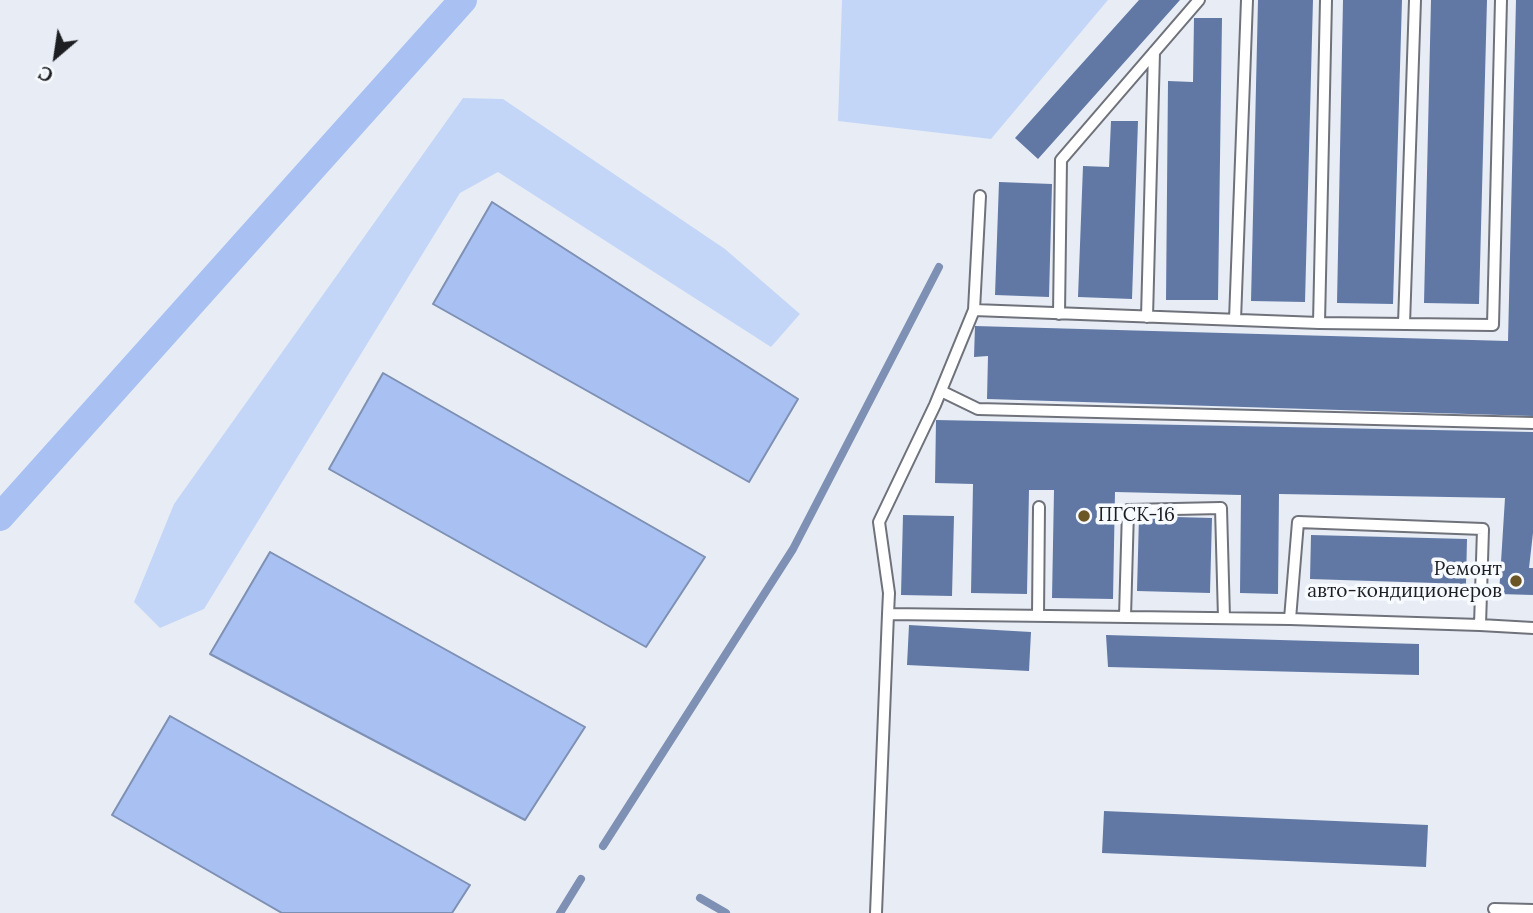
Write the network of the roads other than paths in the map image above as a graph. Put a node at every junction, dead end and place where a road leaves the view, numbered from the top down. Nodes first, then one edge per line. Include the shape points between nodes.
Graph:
1 (1199, 0) edge
2 (1247, 0) edge
3 (1326, 0) edge
4 (1415, 0) edge
5 (1501, 0) edge
6 (1154, 52) junction
7 (980, 196) dead end
8 (974, 310) junction
9 (1059, 314) junction
10 (1147, 317) junction
11 (1235, 320) junction
12 (1319, 323) junction
13 (1404, 324) junction
14 (941, 391) junction
15 (1533, 423) edge
16 (1039, 507) dead end
17 (888, 614) junction
18 (1038, 616) junction
19 (1125, 617) junction
20 (1224, 618) junction
21 (1290, 619) junction
22 (1480, 625) junction
23 (1533, 628) edge
24 (1494, 909) dead end
25 (1533, 909) edge
26 (876, 913) edge

1 - 6 lane
2 - 11 lane
3 - 12 lane
4 - 13 lane
5 - 13 lane via 1493,324
6 - 9 lane via 1061,160
6 - 10 lane
7 - 8 lane
8 - 9 lane
8 - 14 lane
9 - 10 lane
10 - 11 lane
11 - 12 lane
12 - 13 lane
14 - 15 lane via 978,409
14 - 17 lane via 879,522
16 - 18 lane
17 - 18 lane
17 - 26 lane
18 - 19 lane
19 - 20 lane
19 - 20 lane via 1128,510 1221,508
20 - 21 lane
21 - 22 lane
21 - 22 lane via 1298,522 1483,529
22 - 23 lane
24 - 25 lane

